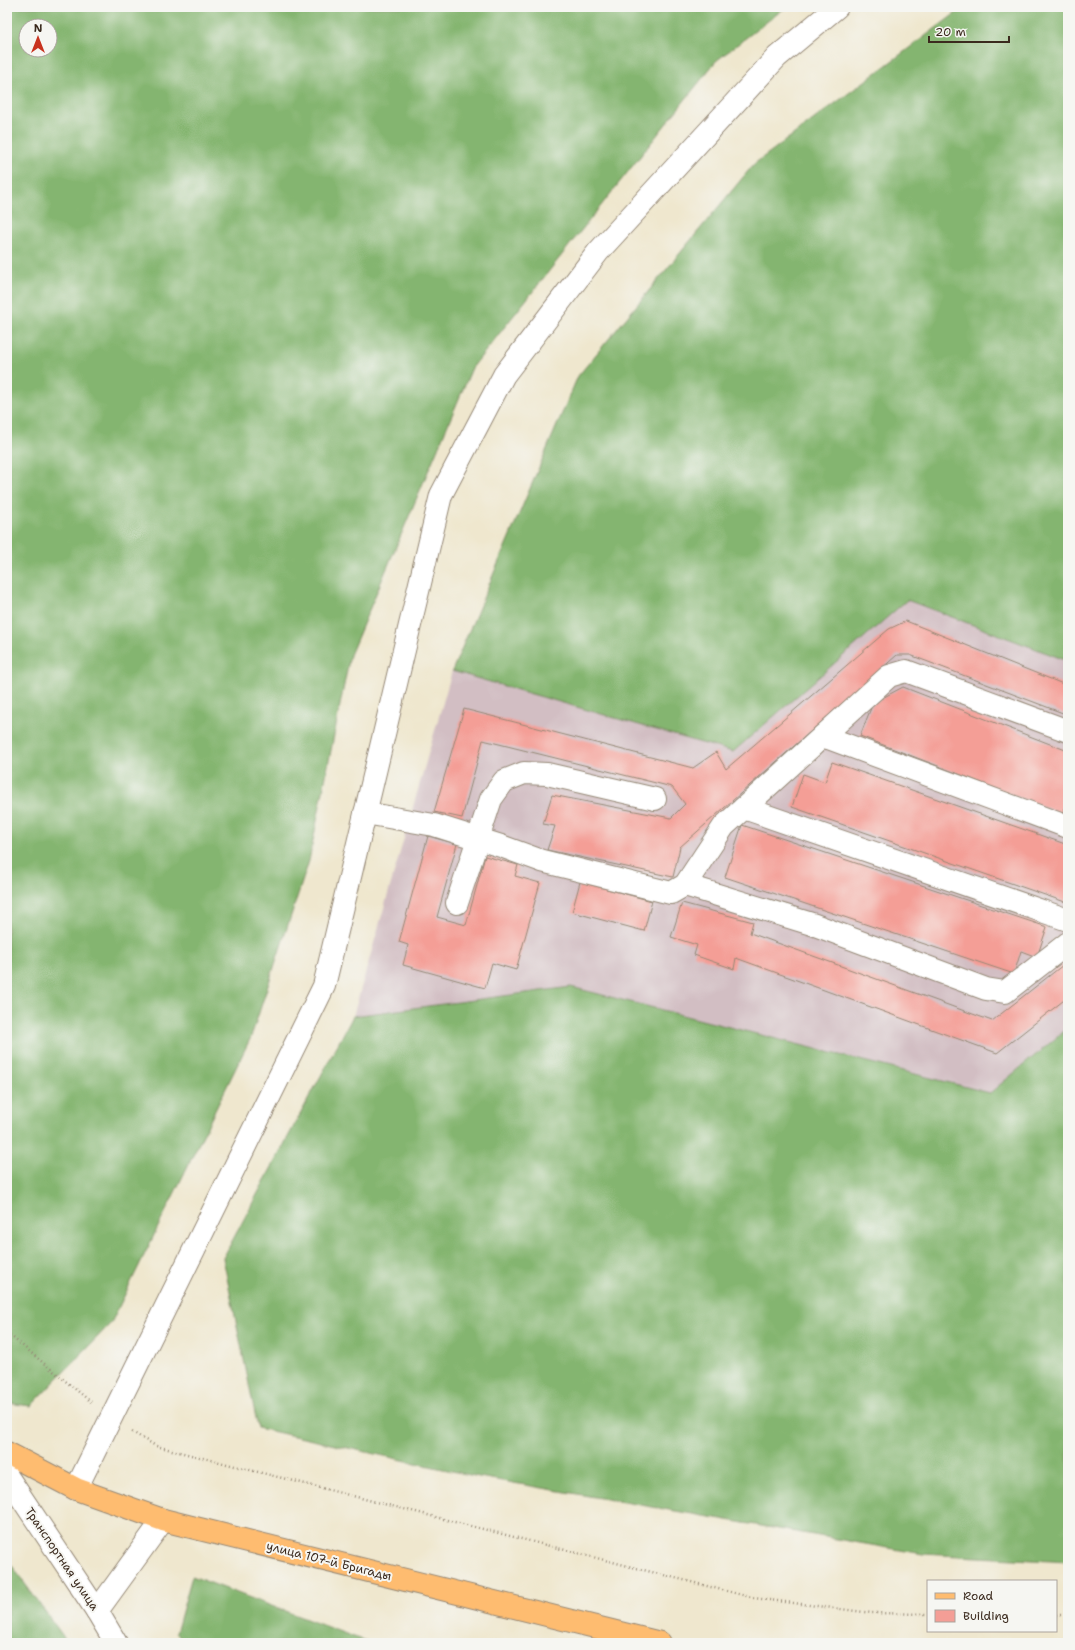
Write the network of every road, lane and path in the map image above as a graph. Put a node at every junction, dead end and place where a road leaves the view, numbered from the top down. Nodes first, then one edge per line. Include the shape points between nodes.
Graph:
1 (837, 7) edge
2 (1068, 731) edge
3 (823, 736) junction
4 (655, 800) dead end
5 (744, 808) junction
6 (365, 813) junction
7 (1068, 827) edge
8 (477, 838) junction
9 (685, 884) junction
10 (457, 903) dead end
11 (1068, 920) edge
12 (1068, 943) edge
13 (7, 1333) edge
14 (110, 1418) junction
15 (7, 1453) edge
16 (7, 1476) edge
17 (76, 1489) junction
18 (164, 1520) junction
19 (97, 1611) junction
20 (927, 1614) edge
21 (1057, 1615) edge
22 (1068, 1615) edge
23 (116, 1643) edge
24 (660, 1643) edge

1 - 6 street via 777,57 598,252 504,375 441,495
2 - 3 street via 906,671 889,676
3 - 5 street
3 - 7 street
4 - 8 street via 547,774 524,773 504,781 491,799
5 - 9 street via 724,826
5 - 11 street
6 - 8 street via 434,825
6 - 14 street via 324,986
8 - 9 street via 542,861 671,894
8 - 10 street
9 - 12 street via 815,925 986,989 1005,992
13 - 14 path
14 - 17 street
14 - 20 path via 156,1446 754,1598 872,1613
15 - 17 main road, улица 107-й Бригады
16 - 19 street, Транспортная улица
17 - 18 main road, улица 107-й Бригады
18 - 19 street
18 - 24 main road, улица 107-й Бригады
19 - 23 street, Транспортная улица
21 - 22 path

